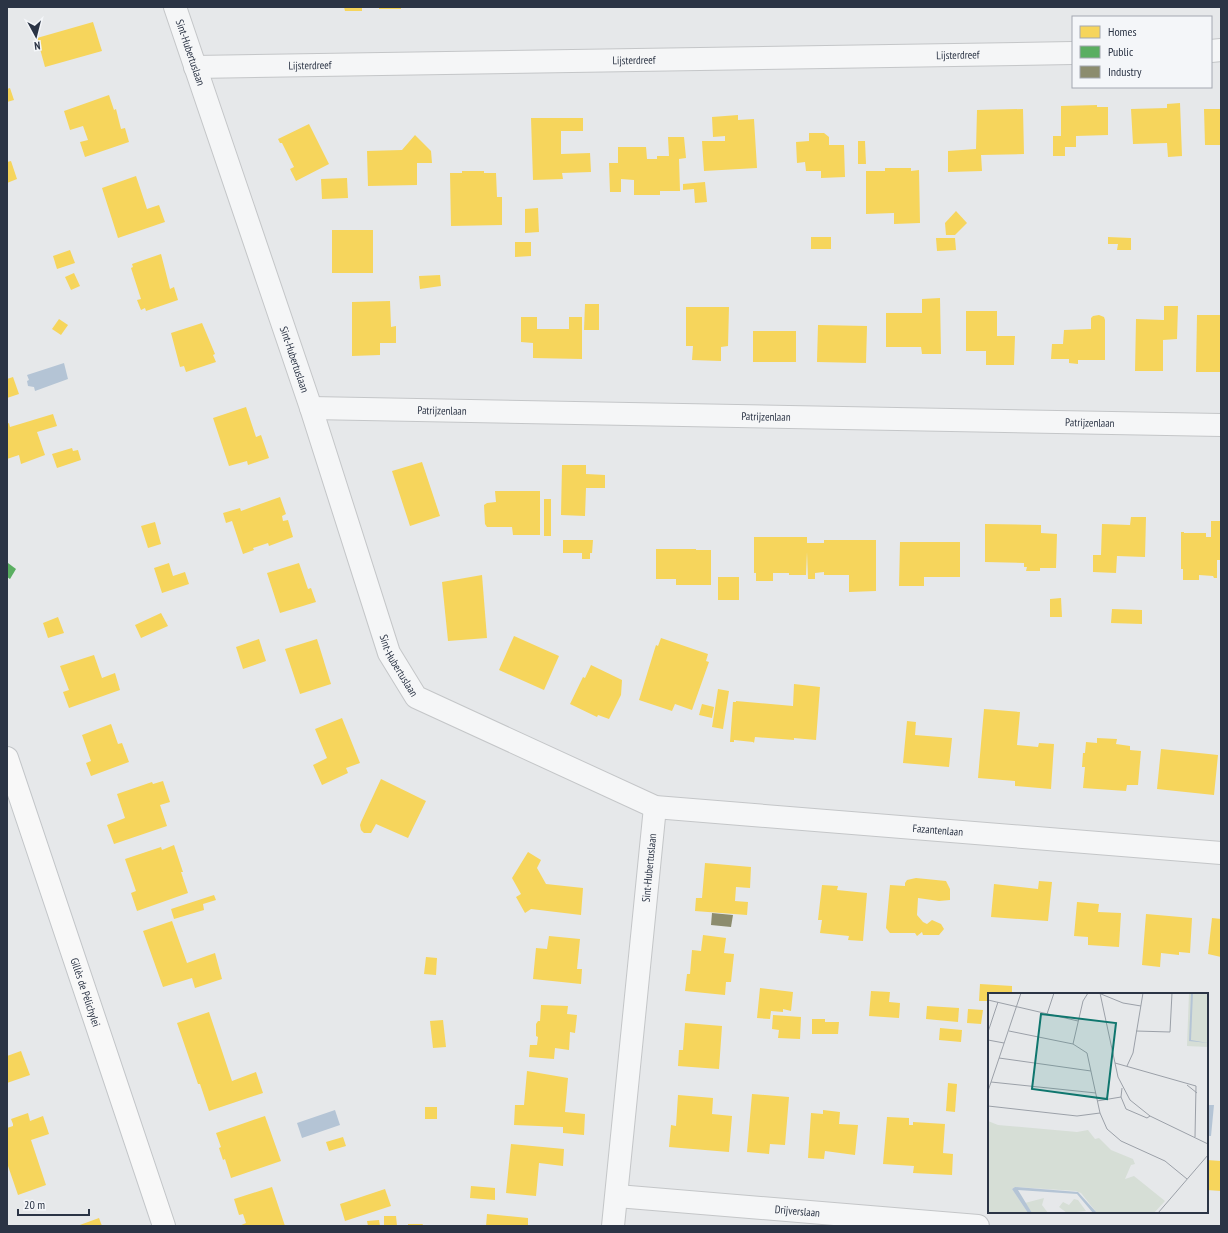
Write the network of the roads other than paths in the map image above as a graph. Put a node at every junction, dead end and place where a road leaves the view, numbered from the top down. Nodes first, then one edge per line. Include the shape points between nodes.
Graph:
1 (175, 7) edge
2 (1072, 53) edge
3 (194, 67) junction
4 (311, 408) junction
5 (1221, 425) edge
6 (7, 758) edge
7 (655, 807) junction
8 (1221, 853) edge
9 (616, 1196) junction
10 (164, 1226) edge
11 (613, 1226) edge
12 (978, 1226) edge

1 - 3 street, Sint-Hubertuslaan
2 - 3 street, Lijsterdreef
3 - 4 street, Sint-Hubertuslaan
4 - 5 street, Patrijzenlaan
4 - 7 street, Sint-Hubertuslaan via 389,653 416,697
6 - 10 main road, Gillès de Pélichylei
7 - 8 street, Fazantenlaan
7 - 9 street, Sint-Hubertuslaan
9 - 11 street, Sint-Hubertuslaan
9 - 12 street, Drijverslaan

